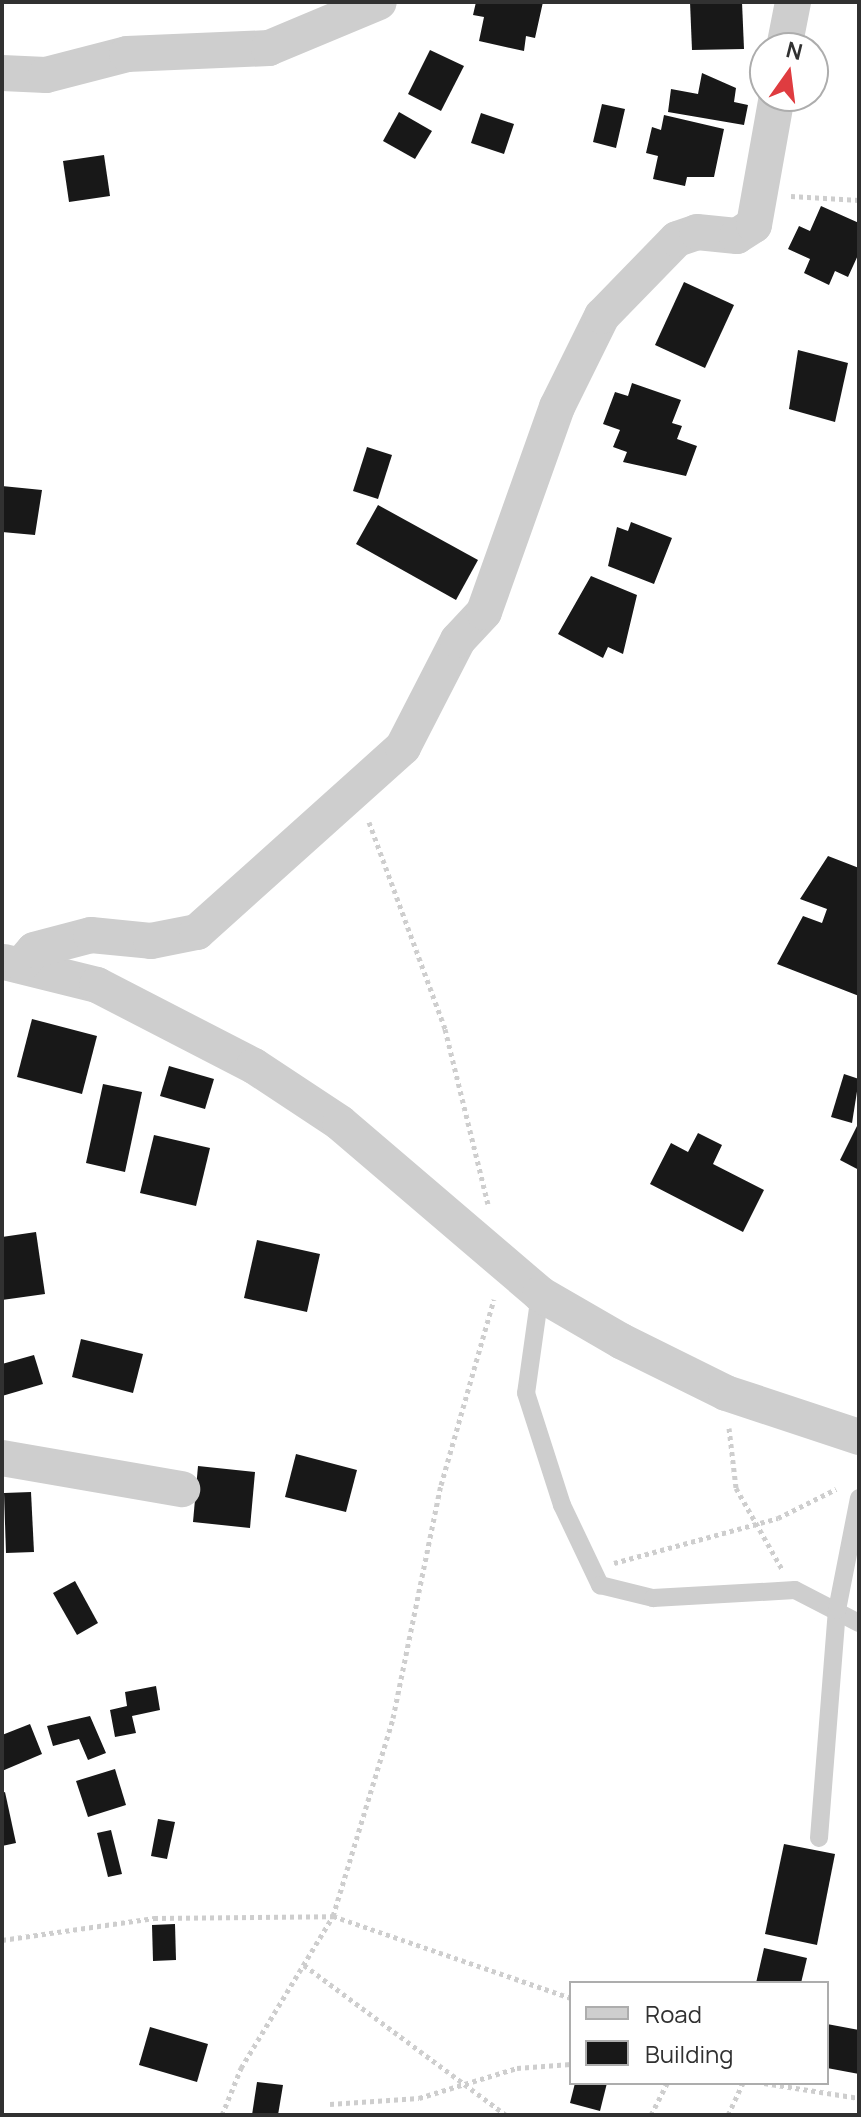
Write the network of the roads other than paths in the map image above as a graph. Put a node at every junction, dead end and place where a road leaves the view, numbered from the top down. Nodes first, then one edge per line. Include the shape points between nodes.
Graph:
1 (379, 2) edge
2 (793, 2) edge
3 (787, 32) edge
4 (2, 73) edge
5 (775, 112) edge
6 (12, 963) edge
7 (540, 1294) junction
8 (859, 1437) edge
9 (2, 1458) edge
10 (182, 1489) dead end
11 (859, 1498) edge
12 (837, 1610) junction
13 (859, 1623) edge
14 (819, 1838) dead end

1 - 4 street via 269,48 127,54 46,75
2 - 3 street
5 - 6 street via 762,196 751,230 677,239 602,316 557,407 484,612 458,640 403,747 197,932 151,941 91,935 34,950
6 - 7 street via 97,985 254,1066 340,1123
7 - 8 street via 726,1393
7 - 12 lane via 526,1393 586,1563 600,1585 623,1595 795,1590
9 - 10 street
11 - 12 lane
12 - 13 lane
12 - 14 lane

